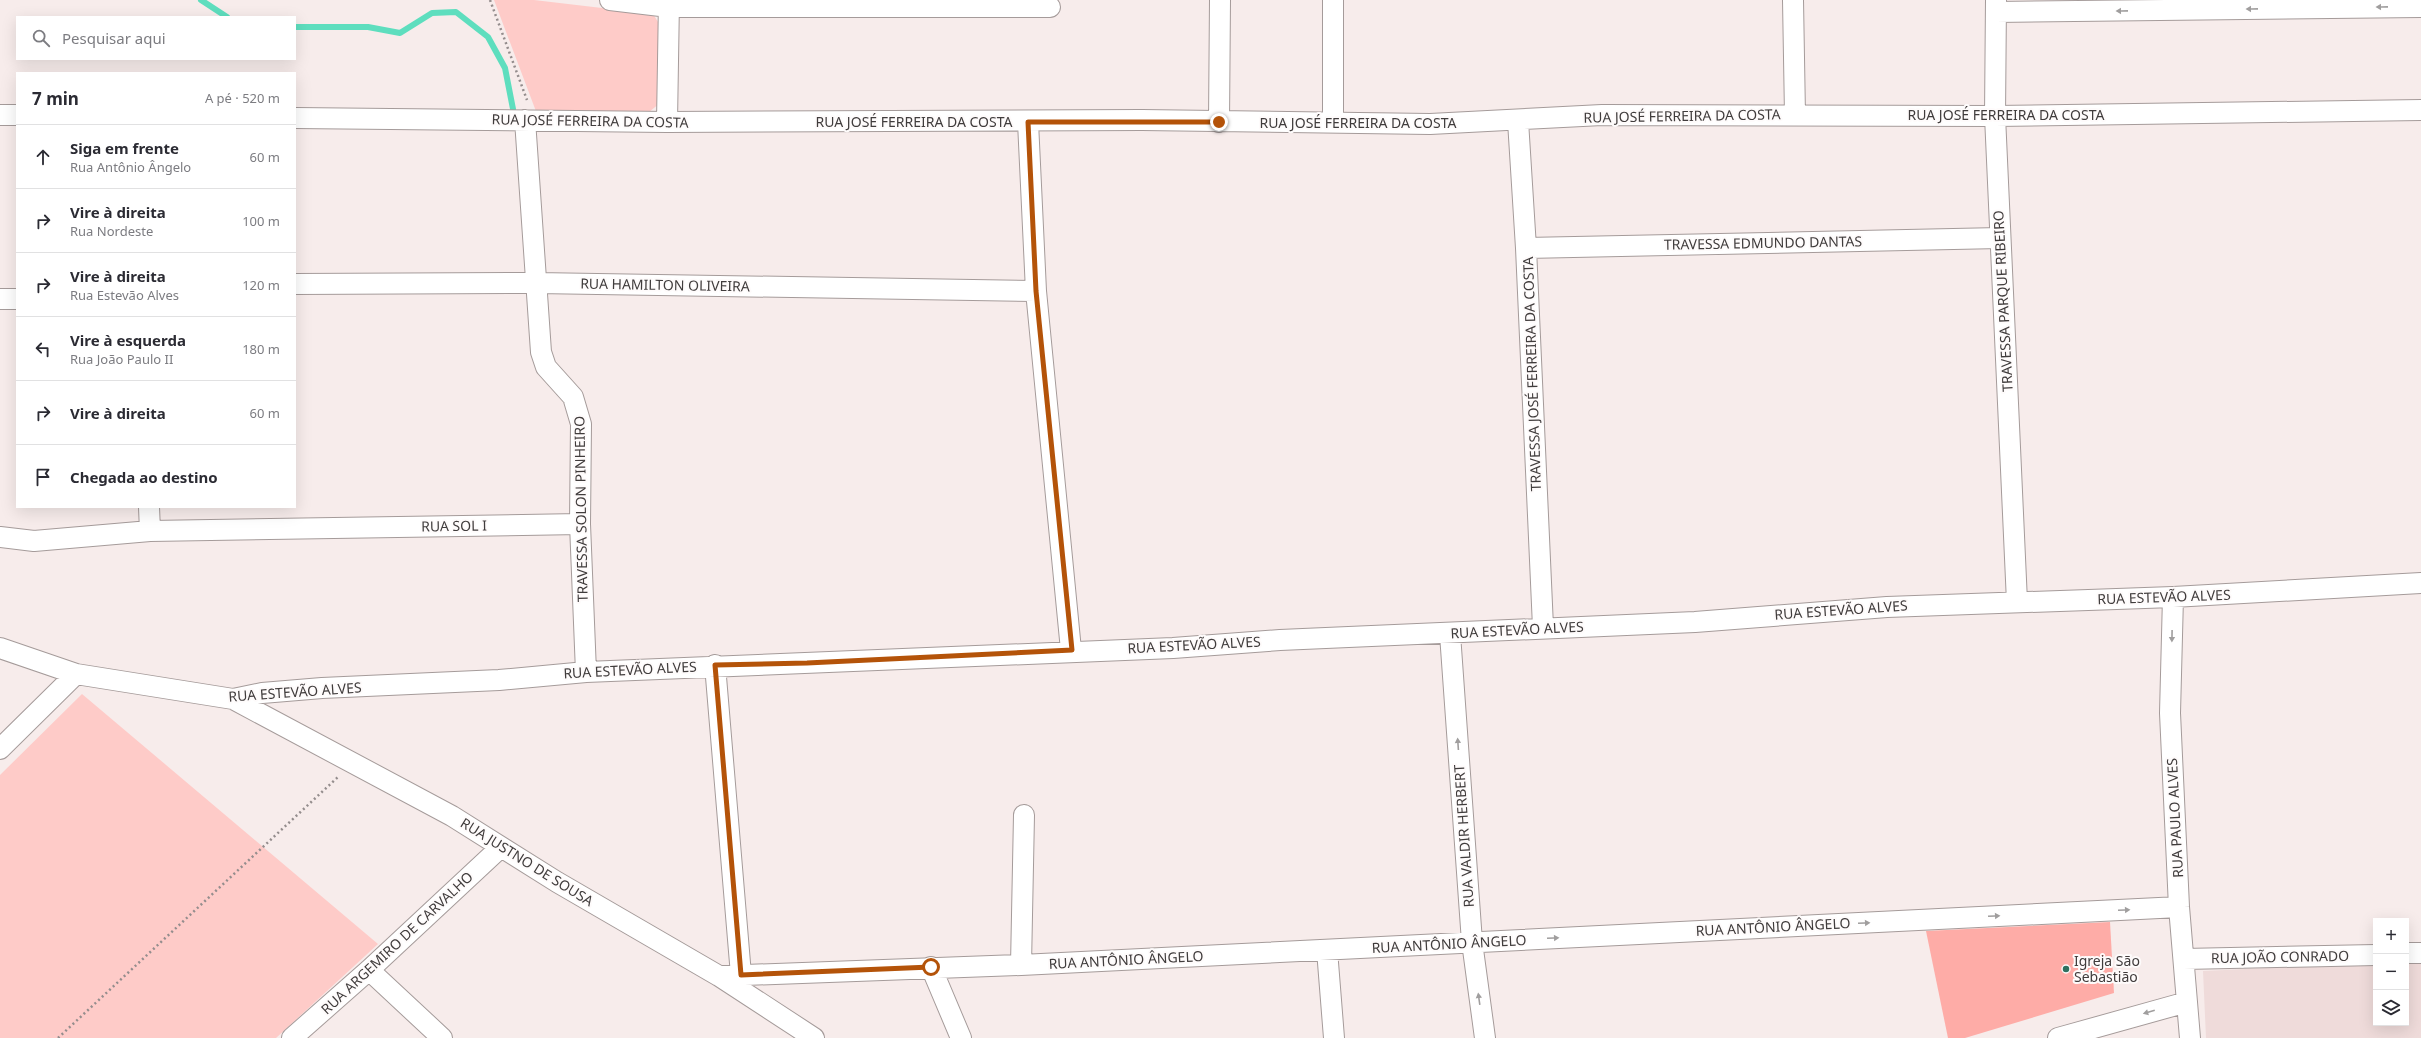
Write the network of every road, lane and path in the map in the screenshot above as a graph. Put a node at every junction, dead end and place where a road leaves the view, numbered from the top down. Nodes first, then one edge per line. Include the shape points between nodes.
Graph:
1 (490, 0) edge
2 (610, 0) edge
3 (1220, 0) edge
4 (1333, 0) edge
5 (1793, 0) edge
6 (669, 4) edge
7 (1996, 6) edge
8 (1050, 7) dead end
9 (2421, 7) edge
10 (2421, 110) edge
11 (0, 114) edge
12 (16, 115) edge
13 (1795, 115) junction
14 (1995, 116) junction
15 (296, 118) edge
16 (530, 120) junction
17 (1518, 121) junction
18 (667, 122) junction
19 (1028, 122) junction
20 (1219, 122) junction
21 (1333, 122) junction
22 (2000, 238) junction
23 (1526, 248) junction
24 (537, 283) junction
25 (296, 284) edge
26 (1036, 291) junction
27 (0, 299) edge
28 (16, 299) edge
29 (149, 508) edge
30 (580, 524) junction
31 (150, 531) junction
32 (0, 537) edge
33 (2421, 583) edge
34 (2173, 597) junction
35 (2017, 602) junction
36 (1543, 627) junction
37 (1450, 634) junction
38 (0, 648) edge
39 (1072, 650) junction
40 (715, 665) junction
41 (586, 672) junction
42 (76, 674) junction
43 (233, 699) junction
44 (0, 749) edge
45 (353, 763) junction
46 (1024, 816) dead end
47 (501, 847) junction
48 (2179, 908) junction
49 (1472, 942) junction
50 (1327, 950) junction
51 (2421, 952) edge
52 (2409, 953) edge
53 (2373, 954) edge
54 (2184, 959) junction
55 (1021, 965) junction
56 (931, 967) junction
57 (369, 970) junction
58 (741, 975) junction
59 (719, 976) junction
60 (2187, 1002) junction
61 (58, 1038) edge
62 (292, 1038) edge
63 (442, 1038) edge
64 (814, 1038) edge
65 (961, 1038) edge
66 (1334, 1038) edge
67 (1485, 1038) edge
68 (2058, 1038) edge
69 (2190, 1038) edge

1 - 16 path
2 - 6 street
3 - 20 street
4 - 21 street
5 - 13 street
6 - 8 street
6 - 18 street
9 -> 7 street
7 - 14 street, TRAVESSA PARQUE RIBEIRO
10 - 14 street, RUA JOSÉ FERREIRA DA COSTA
11 - 12 street
13 - 14 street, RUA JOSÉ FERREIRA DA COSTA
13 - 17 street, RUA JOSÉ FERREIRA DA COSTA via 1602,115
14 - 22 street, TRAVESSA PARQUE RIBEIRO
15 - 16 street, RUA JOSÉ FERREIRA DA COSTA
16 - 18 street, RUA JOSÉ FERREIRA DA COSTA
16 - 24 street, TRAVESSA SOLON PINHEIRO
17 - 21 street, RUA JOSÉ FERREIRA DA COSTA via 1430,124
17 - 23 street, TRAVESSA JOSÉ FERREIRA DA COSTA
18 - 19 street, RUA JOSÉ FERREIRA DA COSTA
19 - 20 street, RUA JOSÉ FERREIRA DA COSTA
19 - 26 street
20 - 21 street, RUA JOSÉ FERREIRA DA COSTA
22 - 23 street, TRAVESSA EDMUNDO DANTAS
22 - 35 street, TRAVESSA PARQUE RIBEIRO
23 - 36 street, TRAVESSA JOSÉ FERREIRA DA COSTA
24 - 25 street, RUA HAMILTON OLIVEIRA
24 - 26 street, RUA HAMILTON OLIVEIRA
24 - 30 street, TRAVESSA SOLON PINHEIRO via 541,352 546,367 573,396 582,424
26 - 39 street
27 - 28 street
29 - 31 street
30 - 31 street, RUA SOL I
30 - 41 street, TRAVESSA SOLON PINHEIRO
31 - 32 street, RUA SOL I via 34,541
33 - 34 street, RUA ESTEVÃO ALVES
34 - 35 street, RUA ESTEVÃO ALVES
34 -> 48 street, RUA PAULO ALVES via 2170,713
35 - 36 street, RUA ESTEVÃO ALVES via 1792,612 1695,622
36 - 37 street, RUA ESTEVÃO ALVES
37 - 39 street, RUA ESTEVÃO ALVES via 1280,640 1173,648
49 -> 37 street, RUA VALDIR HERBERT
38 - 42 street, RUA ESTEVÃO ALVES
39 - 40 street, RUA ESTEVÃO ALVES
40 - 41 street, RUA ESTEVÃO ALVES
40 - 58 street
41 - 43 street, RUA ESTEVÃO ALVES via 499,680 322,688 262,693
42 - 43 street, RUA ESTEVÃO ALVES
42 - 44 street
43 - 45 street, RUA JUSTNO DE SOUSA
45 - 47 street, RUA JUSTNO DE SOUSA via 452,816
45 - 61 path
46 - 55 street
47 - 57 street, RUA ARGEMIRO DE CARVALHO
47 - 59 street, RUA JUSTNO DE SOUSA
49 -> 48 street, RUA ANTÔNIO ÂNGELO
48 - 54 street, RUA PAULO ALVES
49 - 50 street, RUA ANTÔNIO ÂNGELO
67 -> 49 street, RUA VALDIR HERBERT
50 - 55 street, RUA ANTÔNIO ÂNGELO
50 - 66 street
51 - 52 street
53 - 54 street, RUA JOÃO CONRADO
54 - 60 street, RUA PAULO ALVES
55 - 56 street, RUA ANTÔNIO ÂNGELO
56 - 58 street, RUA ANTÔNIO ÂNGELO
56 - 65 street
57 - 62 street, RUA ARGEMIRO DE CARVALHO
57 - 63 street
58 - 59 street, RUA ANTÔNIO ÂNGELO
59 - 64 street, RUA JUSTNO DE SOUSA
60 -> 68 street
60 - 69 street, RUA PAULO ALVES

